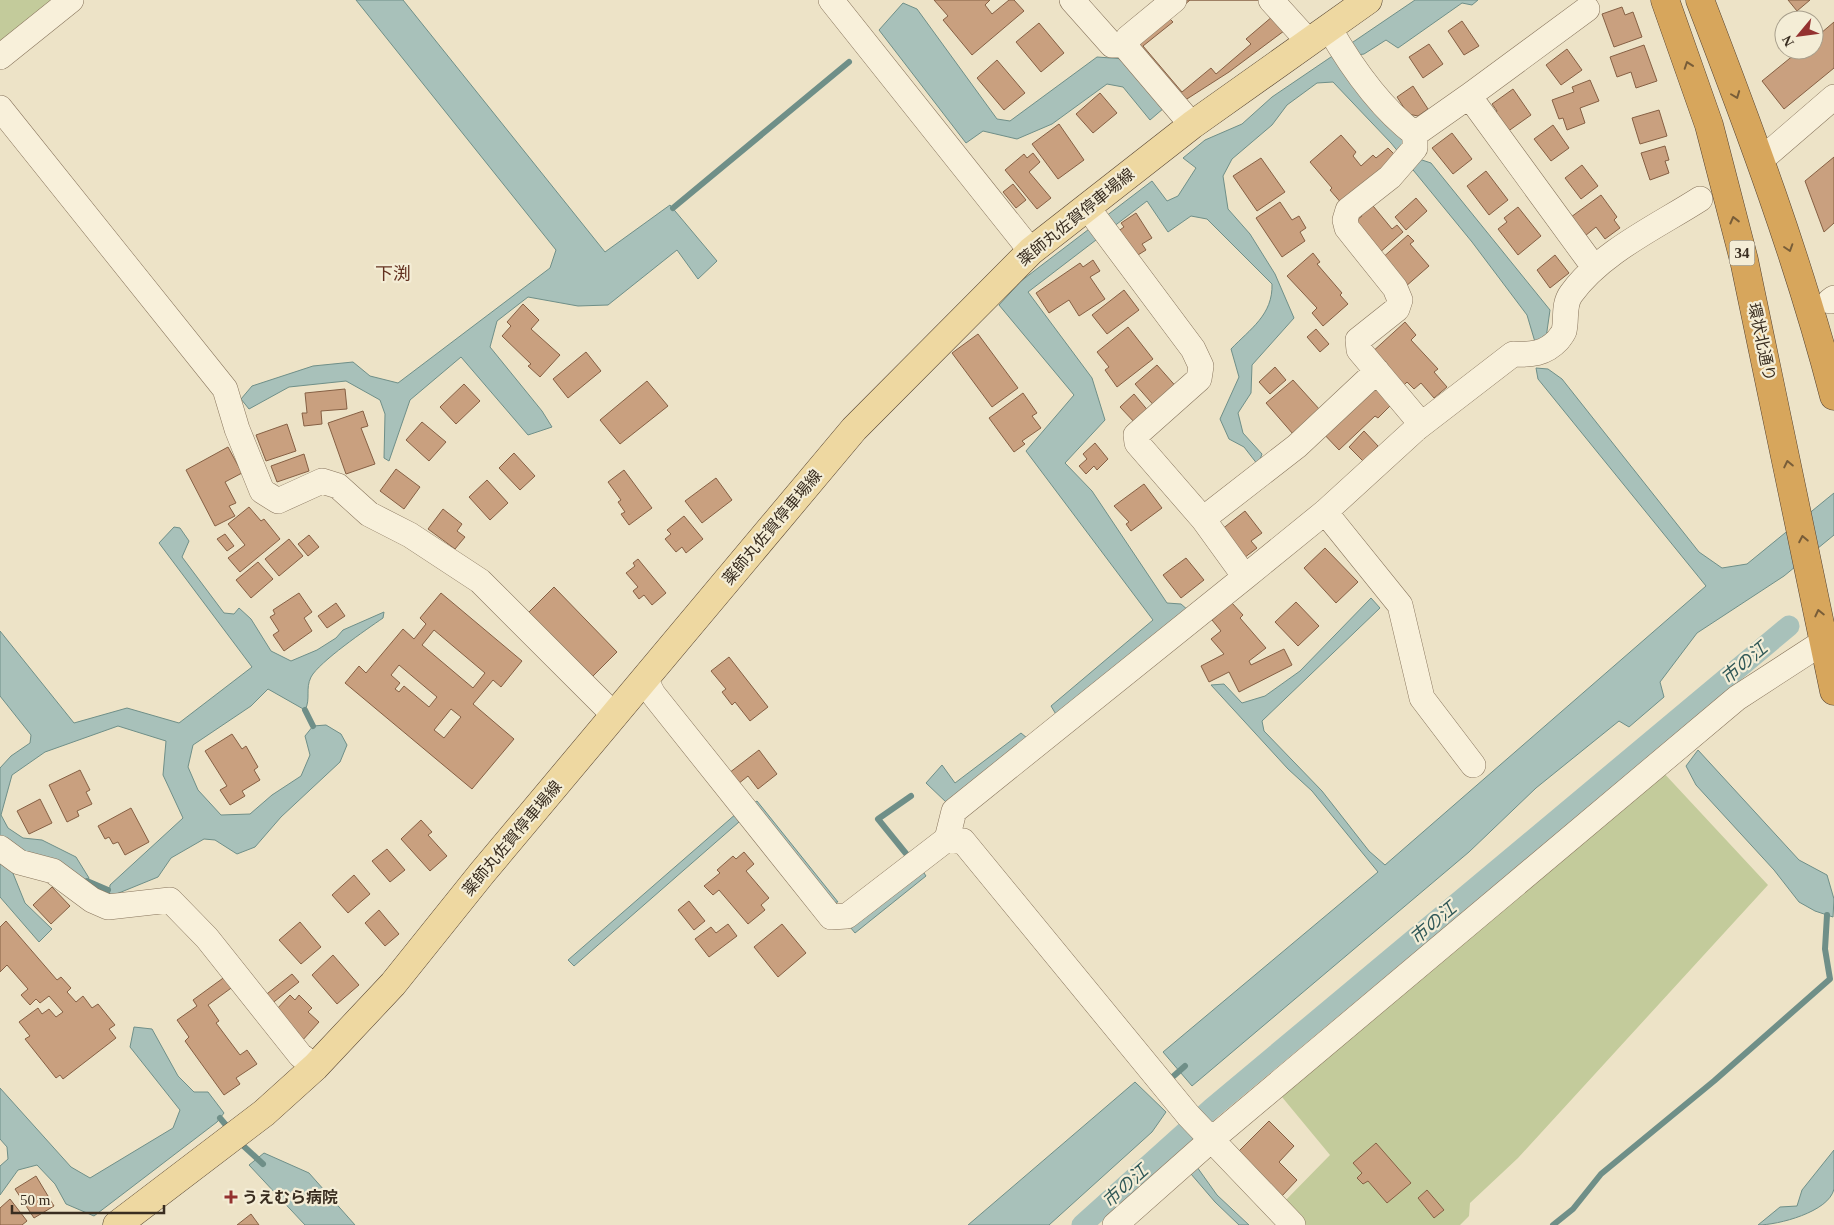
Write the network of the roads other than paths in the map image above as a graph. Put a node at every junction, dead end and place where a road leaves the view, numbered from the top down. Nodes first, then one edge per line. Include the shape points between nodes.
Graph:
1 (71, 0) edge
2 (1072, 0) edge
3 (1174, 0) edge
4 (1270, 0) edge
5 (1368, 0) edge
6 (1665, 0) edge
7 (1700, 0) edge
8 (844, 5) edge
9 (1588, 9) dead end
10 (1124, 45) junction
11 (1332, 45) junction
12 (0, 57) edge
13 (1469, 96) junction
14 (1834, 96) edge
15 (0, 108) edge
16 (1192, 125) junction
17 (1410, 148) junction
18 (1761, 160) junction
19 (1700, 199) dead end
20 (1090, 212) junction
21 (1031, 251) junction
22 (1588, 259) dead end
23 (1377, 371) junction
24 (1834, 396) edge
25 (1417, 428) junction
26 (1325, 512) junction
27 (1203, 519) junction
28 (1245, 577) junction
29 (1830, 638) edge
30 (645, 679) junction
31 (1834, 691) edge
32 (615, 716) junction
33 (1473, 765) dead end
34 (947, 839) junction
35 (0, 848) edge
36 (314, 1067) junction
37 (1210, 1140) junction
38 (117, 1225) edge
39 (1116, 1225) edge
40 (1293, 1225) edge

1 - 12 street
2 - 10 street via 1112,45
3 - 10 street via 1128,38
4 - 11 street
5 - 11 main road, 薬師丸佐賀停車場線
29 -> 6 highway, 環状北通り / 34 via 1809,566 1744,260 1709,125
7 -> 18 highway
8 - 21 street
9 - 13 street
10 - 16 street
11 - 16 main road, 薬師丸佐賀停車場線
11 - 17 street via 1401,124
13 - 17 street
13 - 22 street
14 - 18 street
15 - 32 street via 225,390 262,491 278,501 322,481 338,486 369,514 410,535 480,581
16 - 20 main road, 薬師丸佐賀停車場線
17 - 23 street via 1390,177 1348,210 1345,220 1347,228 1400,294 1397,309 1358,340 1359,350
18 -> 24 highway via 1822,348
19 - 25 street via 1635,238 1596,268 1570,295 1564,332 1550,349 1530,355 1513,354
20 - 21 main road, 薬師丸佐賀停車場線
20 - 27 street via 1193,349 1201,366 1199,379 1136,435 1137,443
21 - 30 main road, 薬師丸佐賀停車場線 via 854,429
23 - 25 street via 1417,419
23 - 27 street via 1297,446
25 - 26 street
26 - 28 street
26 - 33 street via 1400,605 1422,698
27 - 28 street
28 - 34 street via 954,811
29 - 31 highway, 環状北通り / 34
29 - 37 street via 1738,698
30 - 32 main road, 薬師丸佐賀停車場線
30 - 34 street via 653,694 831,917 847,916
32 - 36 main road, 薬師丸佐賀停車場線 via 393,984
34 - 37 street via 963,841
35 - 36 street via 19,862 53,871 92,900 108,907 170,900 207,938 300,1055
36 - 38 main road, 薬師丸佐賀停車場線 via 235,1134
37 - 39 street
37 - 40 street

